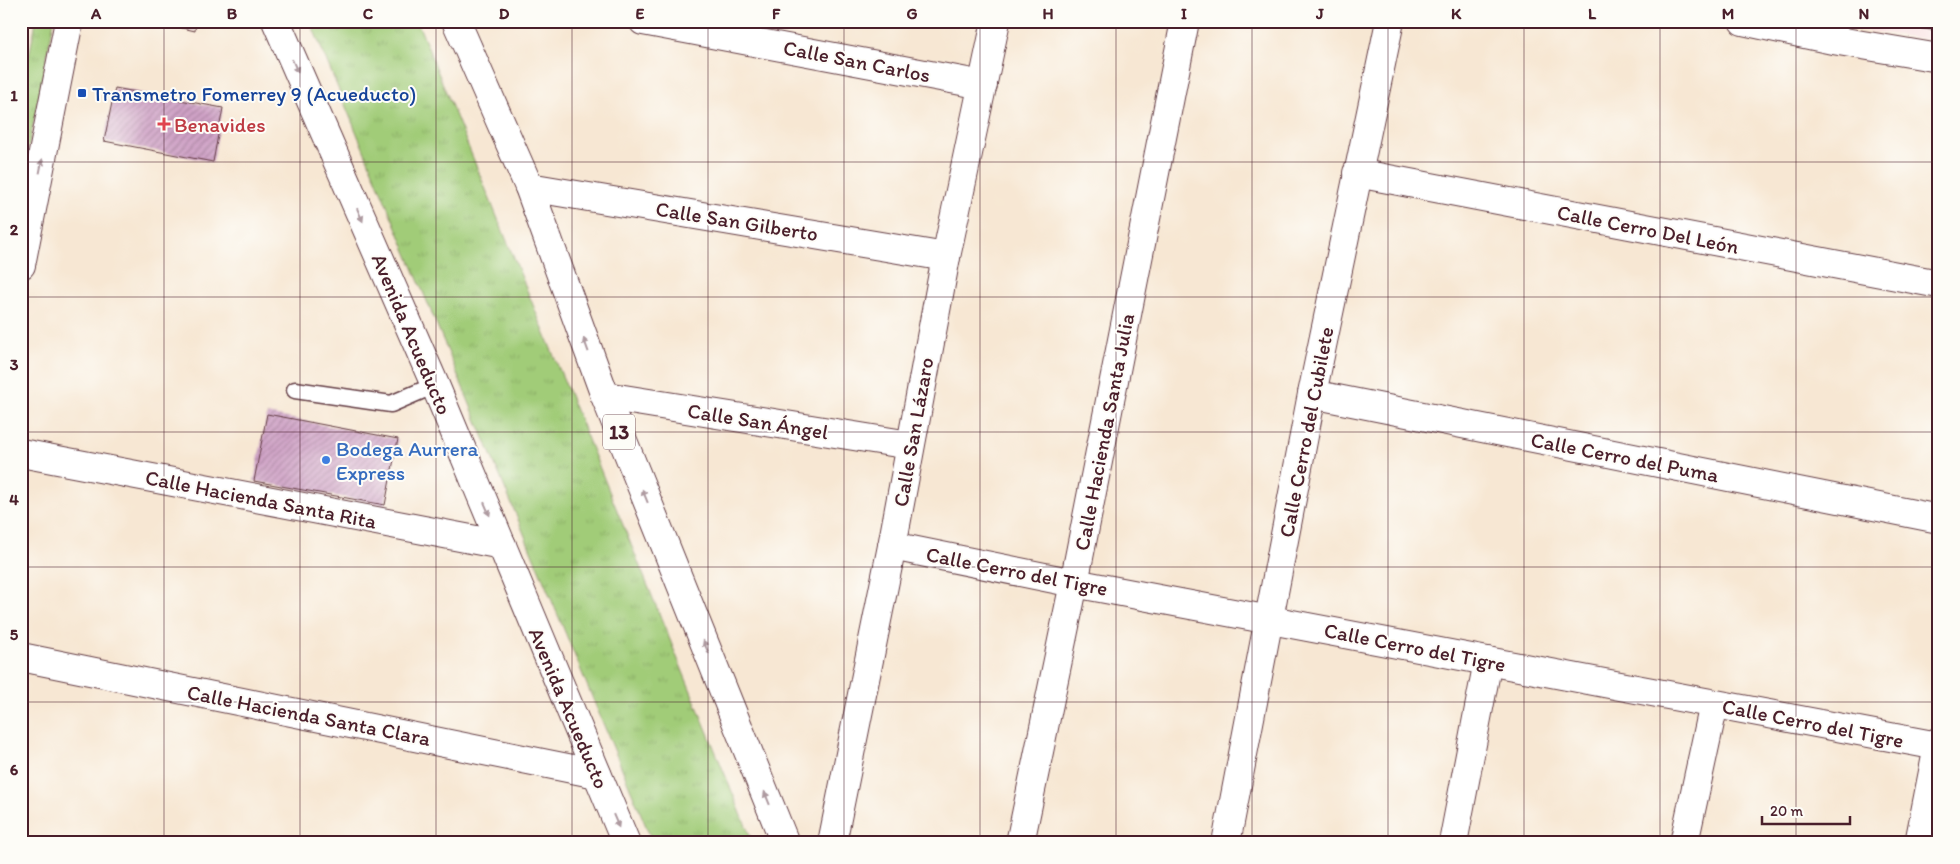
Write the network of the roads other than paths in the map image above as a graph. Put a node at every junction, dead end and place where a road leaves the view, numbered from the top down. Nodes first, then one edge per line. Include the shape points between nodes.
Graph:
1 (69, 21) edge
2 (276, 21) edge
3 (456, 21) edge
4 (643, 21) edge
5 (996, 21) edge
6 (1185, 21) edge
7 (1390, 21) edge
8 (1743, 21) edge
9 (1835, 31) edge
10 (1939, 58) edge
11 (983, 85) junction
12 (1357, 173) junction
13 (528, 187) junction
14 (946, 257) junction
15 (21, 265) edge
16 (1939, 284) edge
17 (435, 385) junction
18 (295, 390) dead end
19 (1312, 394) junction
20 (605, 396) junction
21 (910, 445) junction
22 (21, 453) edge
23 (1939, 519) edge
24 (502, 545) junction
25 (892, 546) junction
26 (1074, 583) junction
27 (1270, 620) junction
28 (21, 657) edge
29 (1488, 660) junction
30 (1714, 704) junction
31 (1938, 744) edge
32 (597, 774) junction
33 (626, 843) edge
34 (785, 843) edge
35 (832, 843) edge
36 (1020, 843) edge
37 (1226, 843) edge
38 (1453, 843) edge
39 (1684, 843) edge
40 (1919, 843) edge

15 -> 1 street
2 -> 17 street, Avenida Acueducto
3 - 13 street, 13
4 - 11 street, Calle San Carlos
5 - 11 street, Calle San Lázaro
6 - 26 street, Calle Hacienda Santa Julia
7 - 12 street, Calle Cerro del Cubilete
8 - 9 street
9 - 10 street
11 - 14 street, Calle San Lázaro
12 - 16 street, Calle Cerro Del León
12 - 19 street, Calle Cerro del Cubilete
13 - 14 street, Calle San Gilberto
20 -> 13 street, 13
14 - 21 street, Calle San Lázaro
17 - 18 lane via 392,404
17 -> 24 street, Avenida Acueducto
19 - 23 street, Calle Cerro del Puma
19 - 27 street, Calle Cerro del Cubilete
20 - 21 street, Calle San Ángel
34 -> 20 street, 13
21 - 25 street, Calle San Lázaro
22 - 24 street, Calle Hacienda Santa Rita
24 - 32 street, Avenida Acueducto
25 - 26 street, Calle Cerro del Tigre
25 - 35 street, Calle San Lázaro
26 - 27 street, Calle Cerro del Tigre
26 - 36 street, Calle Hacienda Santa Julia
27 - 29 street, Calle Cerro del Tigre
27 - 37 street, Calle Cerro del Cubilete
28 - 32 street, Calle Hacienda Santa Clara
29 - 30 street, Calle Cerro del Tigre
29 - 38 street
30 - 31 street, Calle Cerro del Tigre
30 - 39 street
31 - 40 street
32 -> 33 street, Avenida Acueducto

